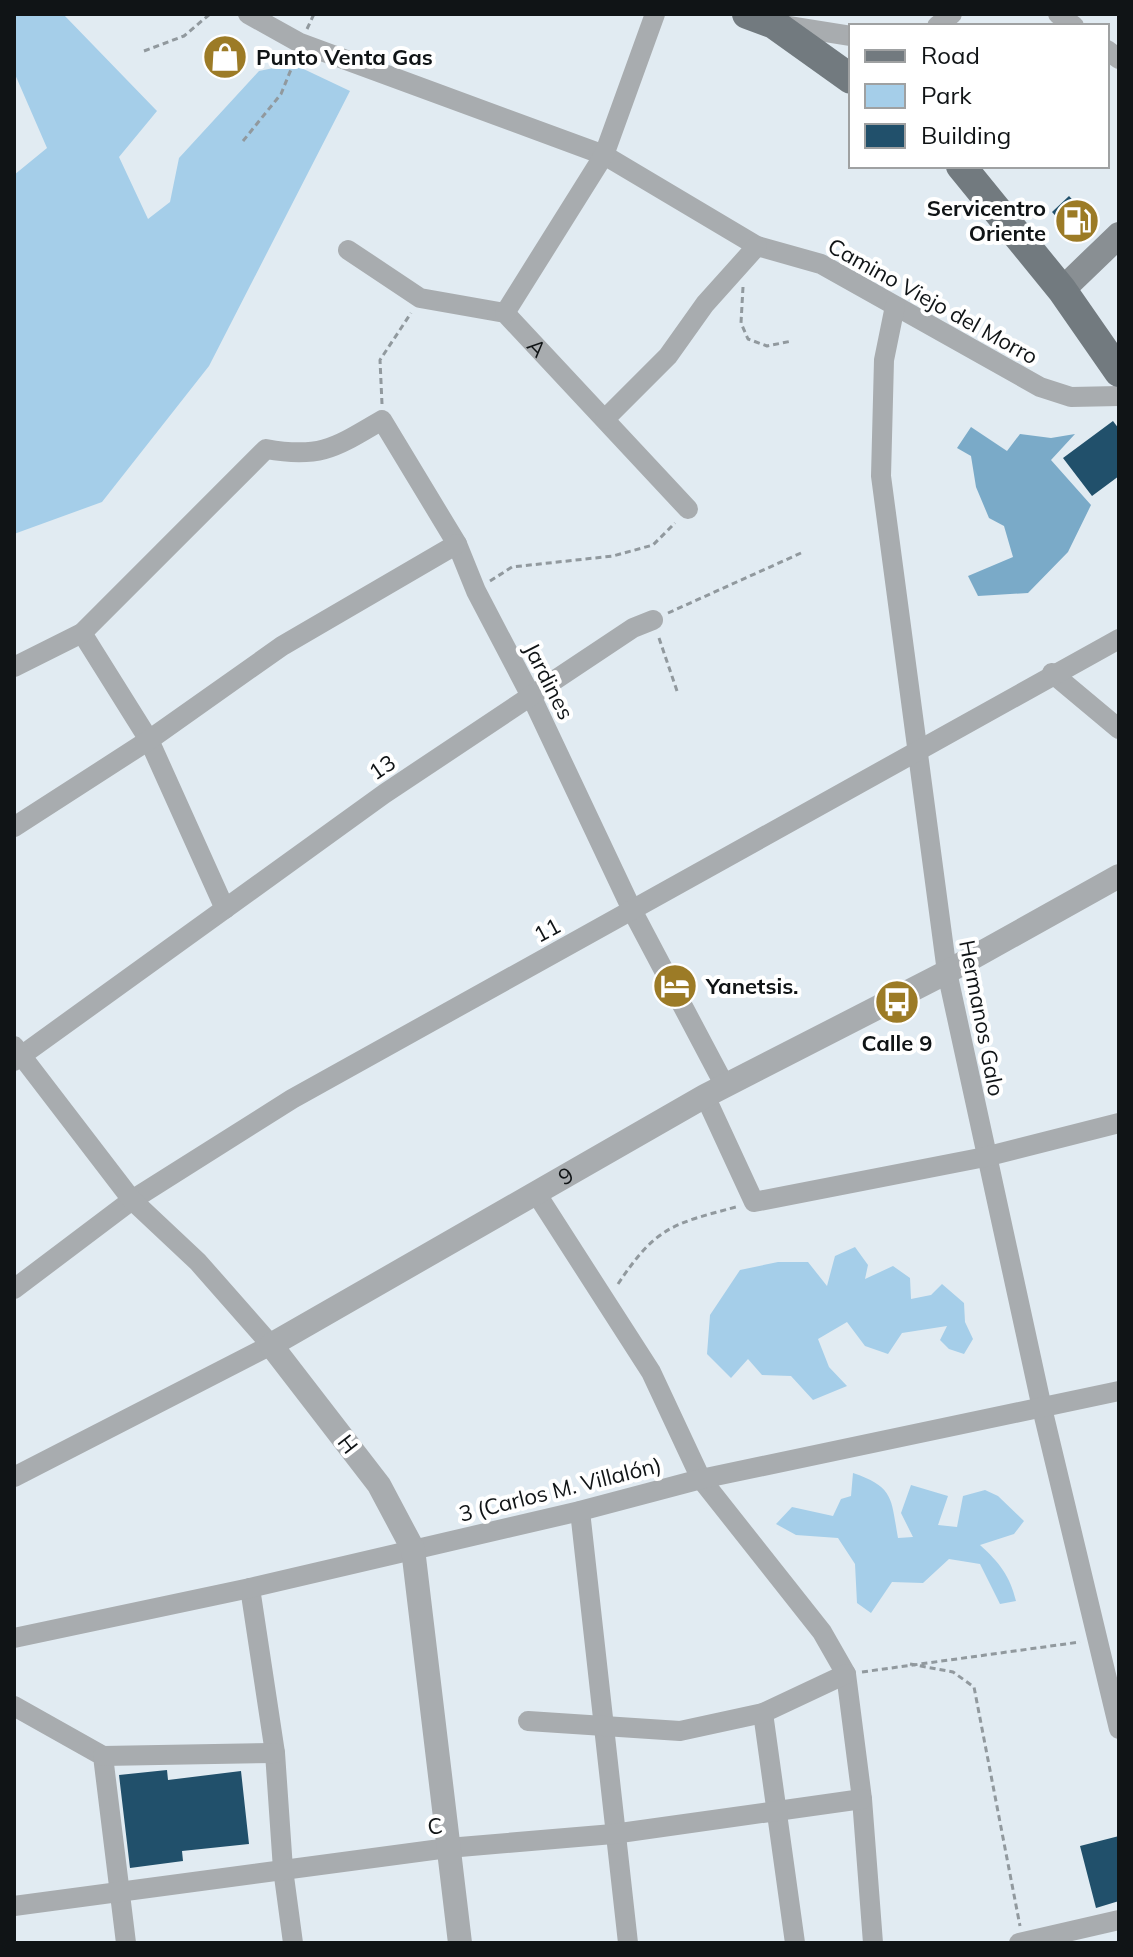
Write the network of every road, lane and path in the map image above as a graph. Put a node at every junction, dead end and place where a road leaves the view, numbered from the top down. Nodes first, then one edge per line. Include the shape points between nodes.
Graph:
1 (210, 14) edge
2 (248, 14) edge
3 (314, 14) edge
4 (655, 14) edge
5 (760, 19) edge
6 (849, 36) edge
7 (300, 43) junction
8 (144, 51) dead end
9 (849, 78) edge
10 (243, 141) dead end
11 (604, 155) junction
12 (963, 168) edge
13 (1119, 235) edge
14 (757, 246) junction
15 (348, 250) dead end
16 (741, 280) dead end
17 (1062, 290) junction
18 (420, 298) junction
19 (895, 306) junction
20 (505, 313) junction
21 (792, 341) dead end
22 (1119, 372) edge
23 (1119, 396) edge
24 (605, 419) junction
25 (382, 420) junction
26 (688, 509) joint
27 (457, 544) junction
28 (801, 553) dead end
29 (476, 591) junction
30 (653, 620) junction
31 (82, 633) junction
32 (1119, 639) edge
33 (14, 667) edge
34 (1052, 673) junction
35 (677, 691) dead end
36 (532, 698) junction
37 (1119, 729) edge
38 (149, 740) junction
39 (915, 749) junction
40 (14, 827) edge
41 (1119, 876) edge
42 (225, 909) junction
43 (633, 912) junction
44 (947, 972) junction
45 (16, 1054) edge
46 (715, 1091) junction
47 (1119, 1123) edge
48 (985, 1157) junction
49 (536, 1193) junction
50 (132, 1200) junction
51 (754, 1202) junction
52 (14, 1289) edge
53 (605, 1304) junction
54 (271, 1345) junction
55 (1119, 1391) edge
56 (1042, 1408) junction
57 (14, 1477) edge
58 (701, 1479) junction
59 (580, 1511) junction
60 (413, 1549) junction
61 (250, 1588) junction
62 (14, 1638) edge
63 (1110, 1638) edge
64 (910, 1664) junction
65 (846, 1674) junction
66 (14, 1706) edge
67 (763, 1713) junction
68 (528, 1721) dead end
69 (603, 1726) junction
70 (1119, 1729) edge
71 (275, 1753) junction
72 (103, 1756) junction
73 (862, 1799) junction
74 (776, 1811) junction
75 (613, 1834) junction
76 (448, 1848) junction
77 (283, 1869) junction
78 (119, 1893) junction
79 (14, 1906) edge
80 (1119, 1920) edge
81 (126, 1943) edge
82 (293, 1943) edge
83 (460, 1943) edge
84 (628, 1943) edge
85 (795, 1943) edge
86 (873, 1943) edge
87 (1021, 1943) edge

1 - 8 path via 184,36
2 - 7 street, Camino Viejo del Morro
3 - 7 path
4 - 11 street
5 - 6 street
5 - 9 main road
7 - 10 path via 281,94
7 - 11 street, Camino Viejo del Morro
11 - 14 street, Camino Viejo del Morro
11 - 20 street
12 - 17 main road
13 - 17 main road
14 - 19 street, Camino Viejo del Morro via 821,264
14 - 24 street via 668,356
15 - 18 street
16 - 21 path via 741,323 748,339 767,346
17 - 22 main road
18 - 20 street
18 - 25 path via 380,360
19 - 23 street, Camino Viejo del Morro via 1040,387 1071,397
19 - 39 street, Hermanos Galo via 884,360 881,476
20 - 24 street, A
24 - 26 street, A
25 - 27 street, Jardines
25 - 31 street via 335,448 301,455 266,449
26 - 29 path via 653,545 613,556 512,567
27 - 29 street, Jardines
27 - 38 street via 282,646
28 - 30 path
29 - 36 street, Jardines
30 - 35 path
30 - 36 street, 13 via 633,628
31 - 33 street
31 - 38 street
32 - 34 street, 11
34 - 37 street
34 - 39 street, 11
36 - 42 street, 13 via 384,794
36 - 43 street, Jardines
38 - 40 street
38 - 42 street
39 - 43 street, 11
39 - 44 street, Hermanos Galo
41 - 44 street, 9
42 - 45 street, 13
43 - 46 street, Jardines
43 - 50 street, 11 via 292,1099
44 - 46 street, 9
44 - 48 street, Hermanos Galo
45 - 50 street, H
46 - 49 street, 9
46 - 51 street, Jardines
47 - 48 street
48 - 51 street
48 - 56 street, Hermanos Galo
49 - 53 street
49 - 54 street, 9
50 - 52 street, 11
50 - 54 street, H via 198,1262
51 - 53 path via 672,1224 641,1249
53 - 58 street via 651,1372
54 - 57 street, 9
54 - 60 street, H via 379,1485
55 - 56 street, 3 (Carlos M. Villalón)
56 - 58 street, 3 (Carlos M. Villalón)
56 - 63 street, Hermanos Galo
58 - 59 street, 3 (Carlos M. Villalón)
58 - 65 street via 822,1632
59 - 60 street, 3 (Carlos M. Villalón)
59 - 69 street
60 - 61 street, 3 (Carlos M. Villalón)
60 - 76 street, H
61 - 62 street, 3 (Carlos M. Villalón)
61 - 71 street
63 - 64 path
63 - 70 street, Hermanos Galo
64 - 65 path
64 - 87 path via 953,1672 974,1687
65 - 67 street
65 - 73 street
66 - 72 street
67 - 69 street via 680,1731
67 - 74 street
68 - 69 street
69 - 75 street
71 - 72 street
71 - 77 street
72 - 78 street
73 - 74 street, C
73 - 86 street
74 - 75 street, C
74 - 85 street
75 - 76 street, C
75 - 84 street
76 - 77 street, C
76 - 83 street, H
77 - 78 street, C
77 - 82 street
78 - 79 street, C
78 - 81 street
80 - 87 street

